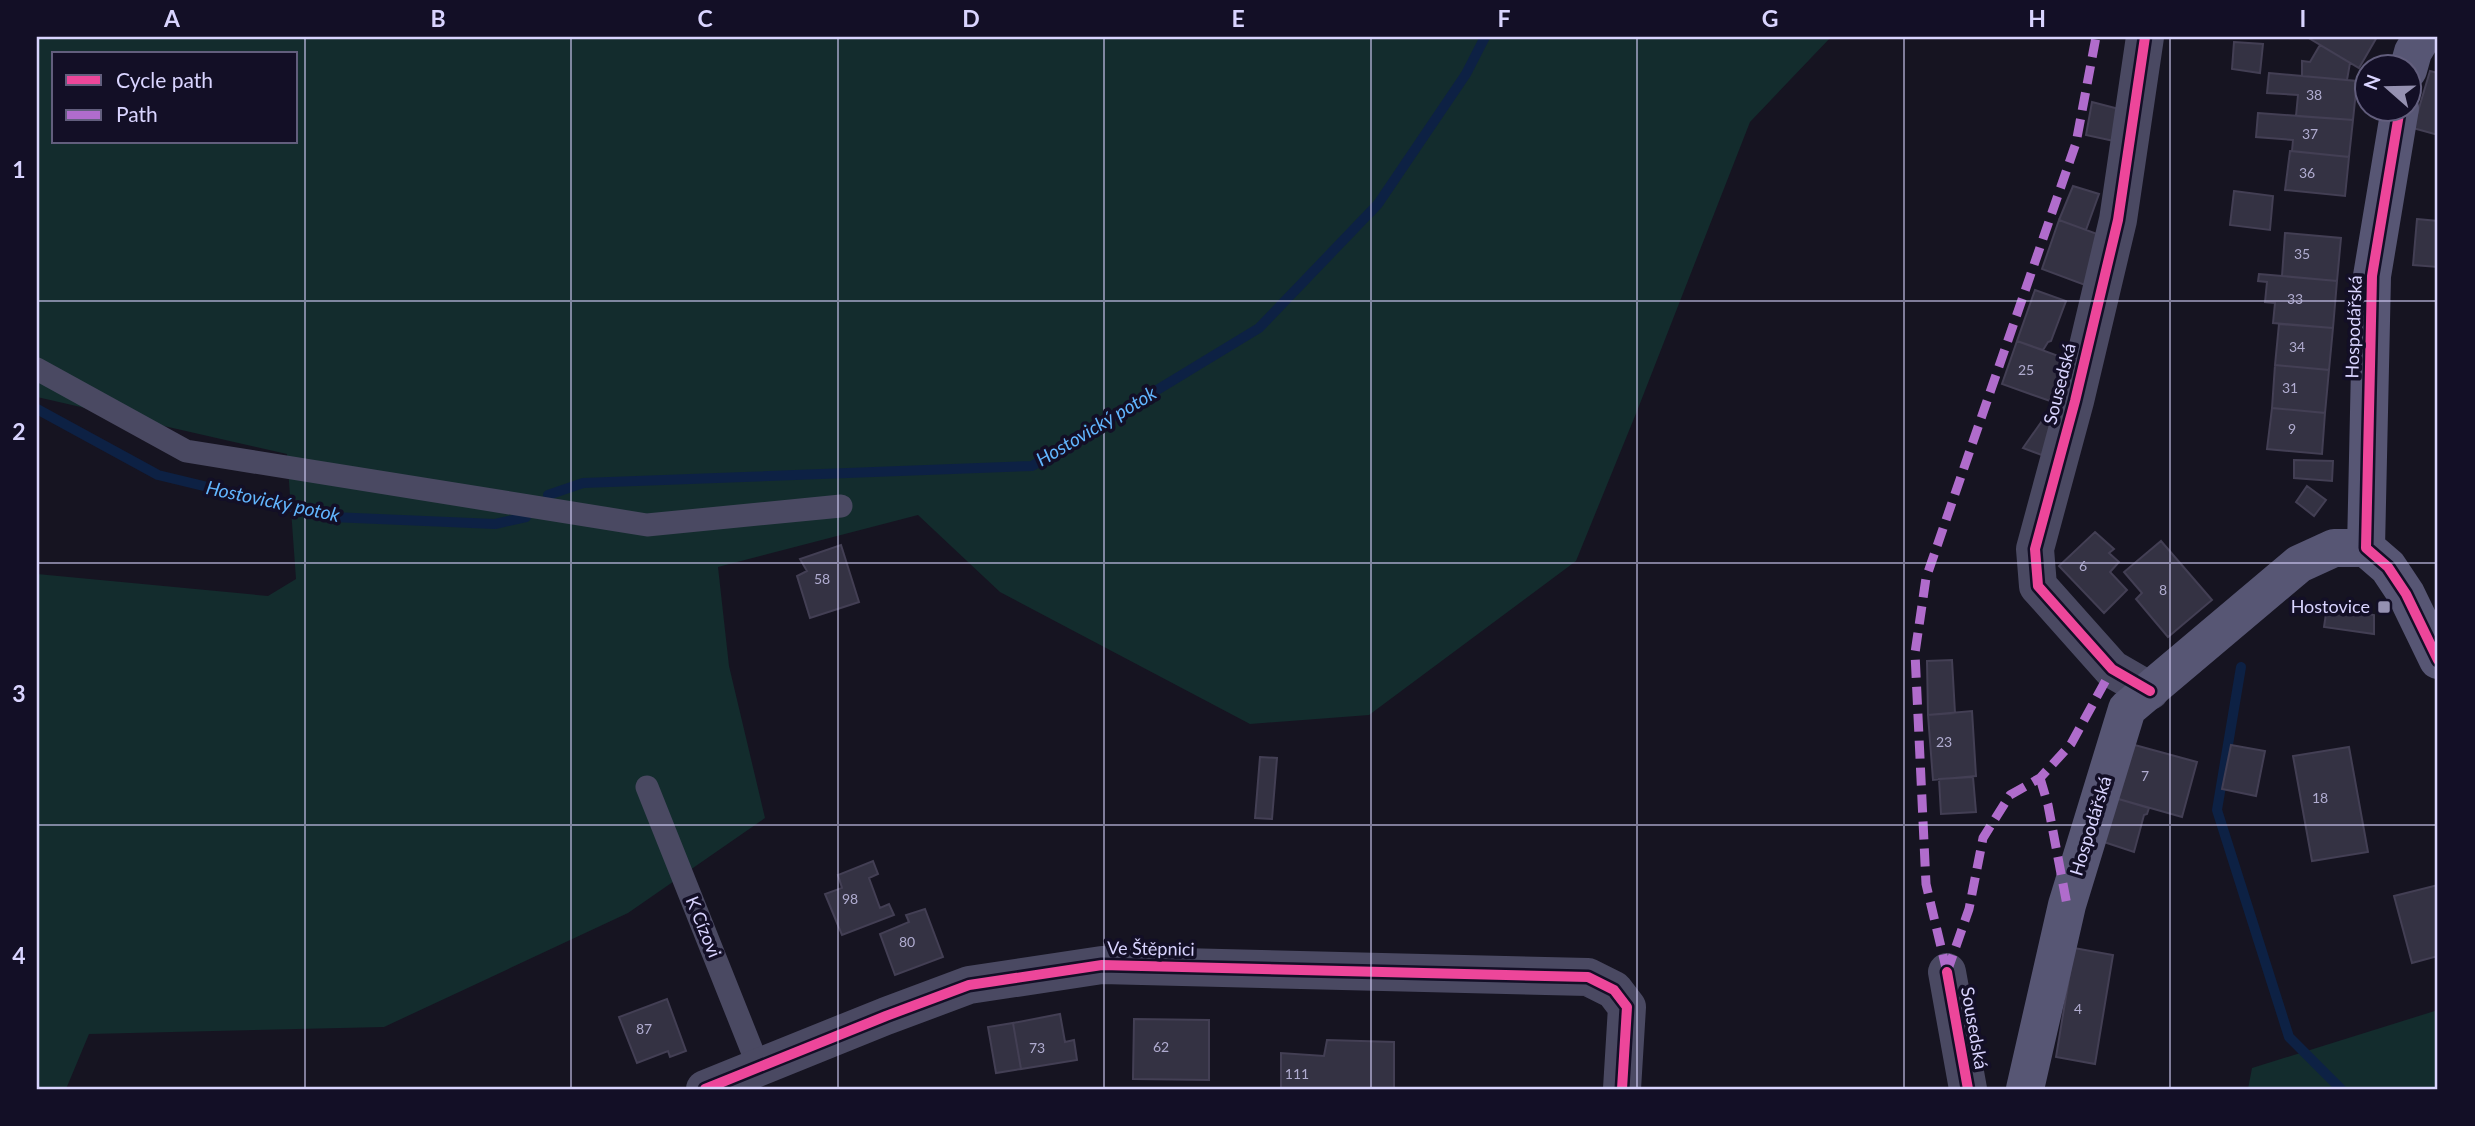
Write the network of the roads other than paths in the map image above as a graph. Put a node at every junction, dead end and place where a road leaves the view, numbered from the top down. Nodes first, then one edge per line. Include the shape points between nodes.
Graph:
1 (2145, 37) edge
2 (2398, 122) edge
3 (37, 369) edge
4 (841, 506) dead end
5 (2366, 548) junction
6 (2438, 660) edge
7 (2150, 691) junction
8 (647, 787) dead end
9 (1947, 972) dead end
10 (760, 1068) junction
11 (705, 1089) edge
12 (1622, 1089) edge
13 (1968, 1089) edge
14 (2025, 1089) edge

1 - 7 street, Sousedská via 2118,220 2035,548 2039,586 2112,669
2 - 5 street, Hospodářská via 2372,276
3 - 4 lane via 186,451 647,525
5 - 6 street via 2388,567 2406,594
5 - 7 street, Hospodářská via 2334,548 2299,564
7 - 14 street, Hospodářská via 2127,709 2067,905
8 - 10 lane, K Cízovi
9 - 13 street, Sousedská
10 - 11 street, Ve Štěpnici
10 - 12 street, Ve Štěpnici via 970,985 1102,965 1588,977 1615,990 1627,1007

